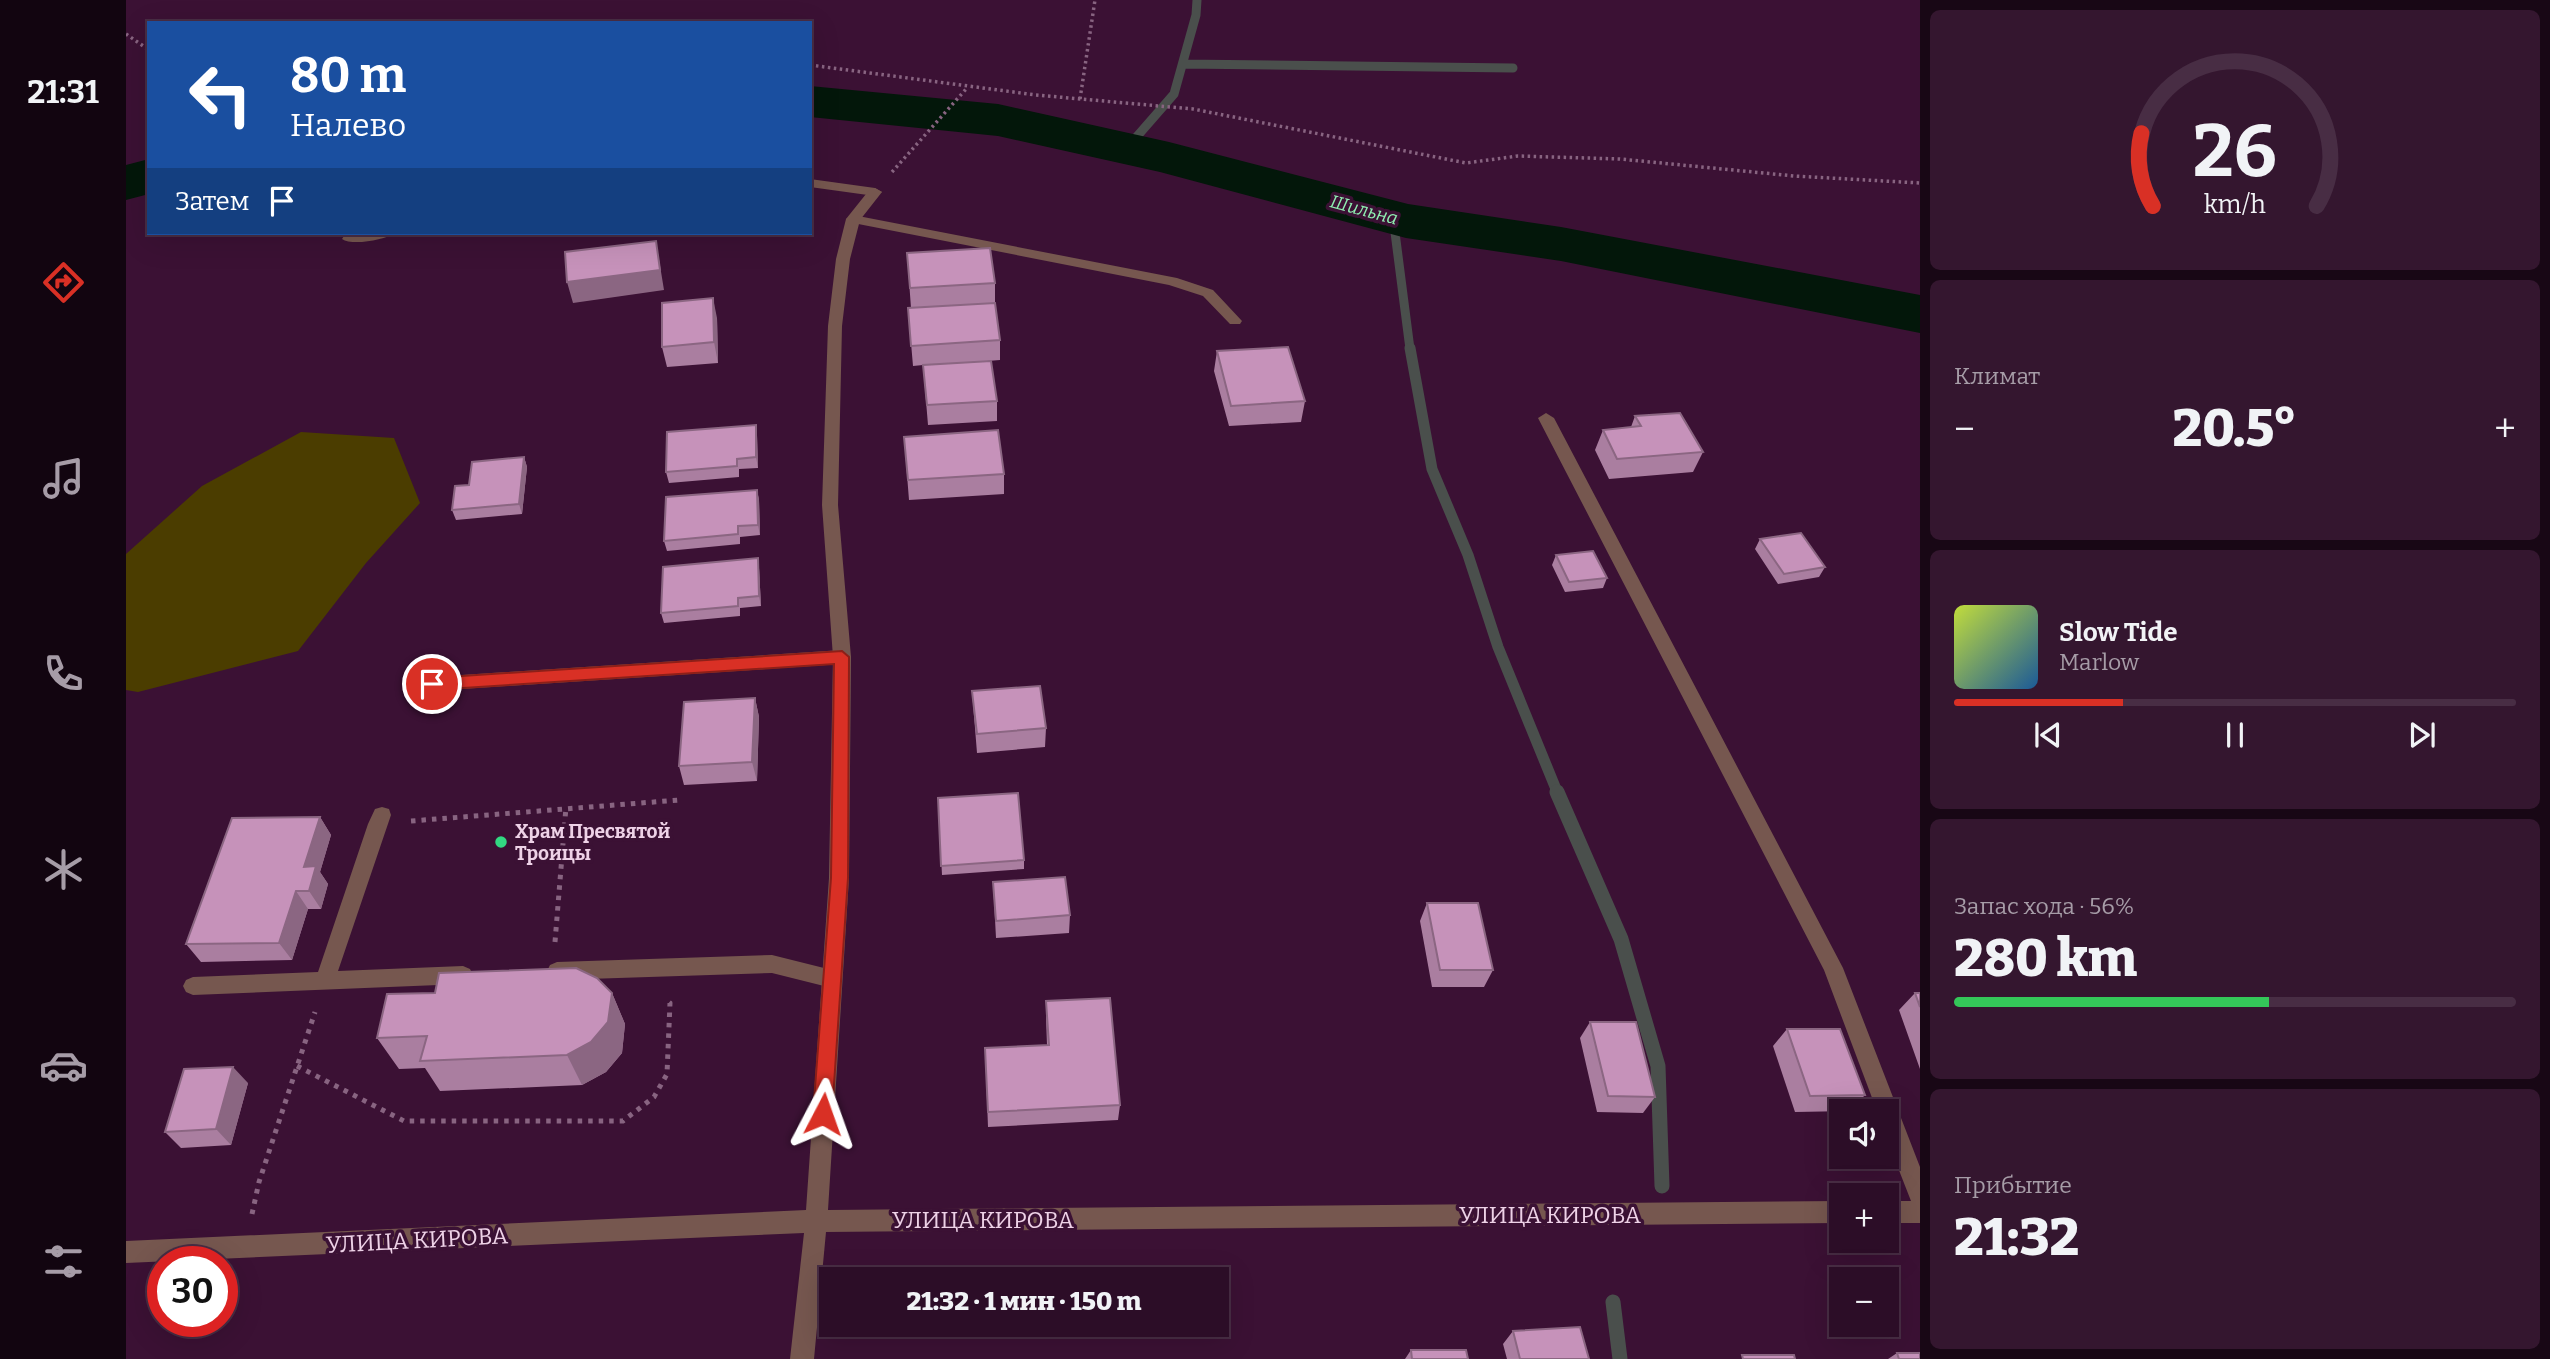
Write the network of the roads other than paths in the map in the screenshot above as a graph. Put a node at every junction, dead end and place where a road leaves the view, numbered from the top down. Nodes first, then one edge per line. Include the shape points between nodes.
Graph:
1 (812, 183) edge
2 (853, 219) junction
3 (375, 235) edge
4 (349, 239) dead end
5 (1235, 321) dead end
6 (1546, 418) dead end
7 (842, 657) junction
8 (432, 684) dead end
9 (380, 820) road end
10 (546, 972) edge
11 (486, 974) edge
12 (832, 979) junction
13 (325, 981) junction
14 (192, 986) dead end
15 (1920, 1196) edge
16 (1829, 1212) edge
17 (1899, 1212) edge
18 (1920, 1212) edge
19 (816, 1221) junction
20 (126, 1252) edge
21 (802, 1359) edge

1 - 2 street via 875,192
2 - 5 street via 1172,281 1208,293
2 - 7 street via 843,259 832,391 830,505
3 - 4 street
6 - 15 street via 1833,968
7 - 8 street
7 - 12 street via 839,878
9 - 13 street
10 - 12 street via 772,964
11 - 13 street
12 - 19 street
13 - 14 street
16 - 19 street, УЛИЦА КИРОВА
17 - 18 street
19 - 20 street, УЛИЦА КИРОВА
19 - 21 street

